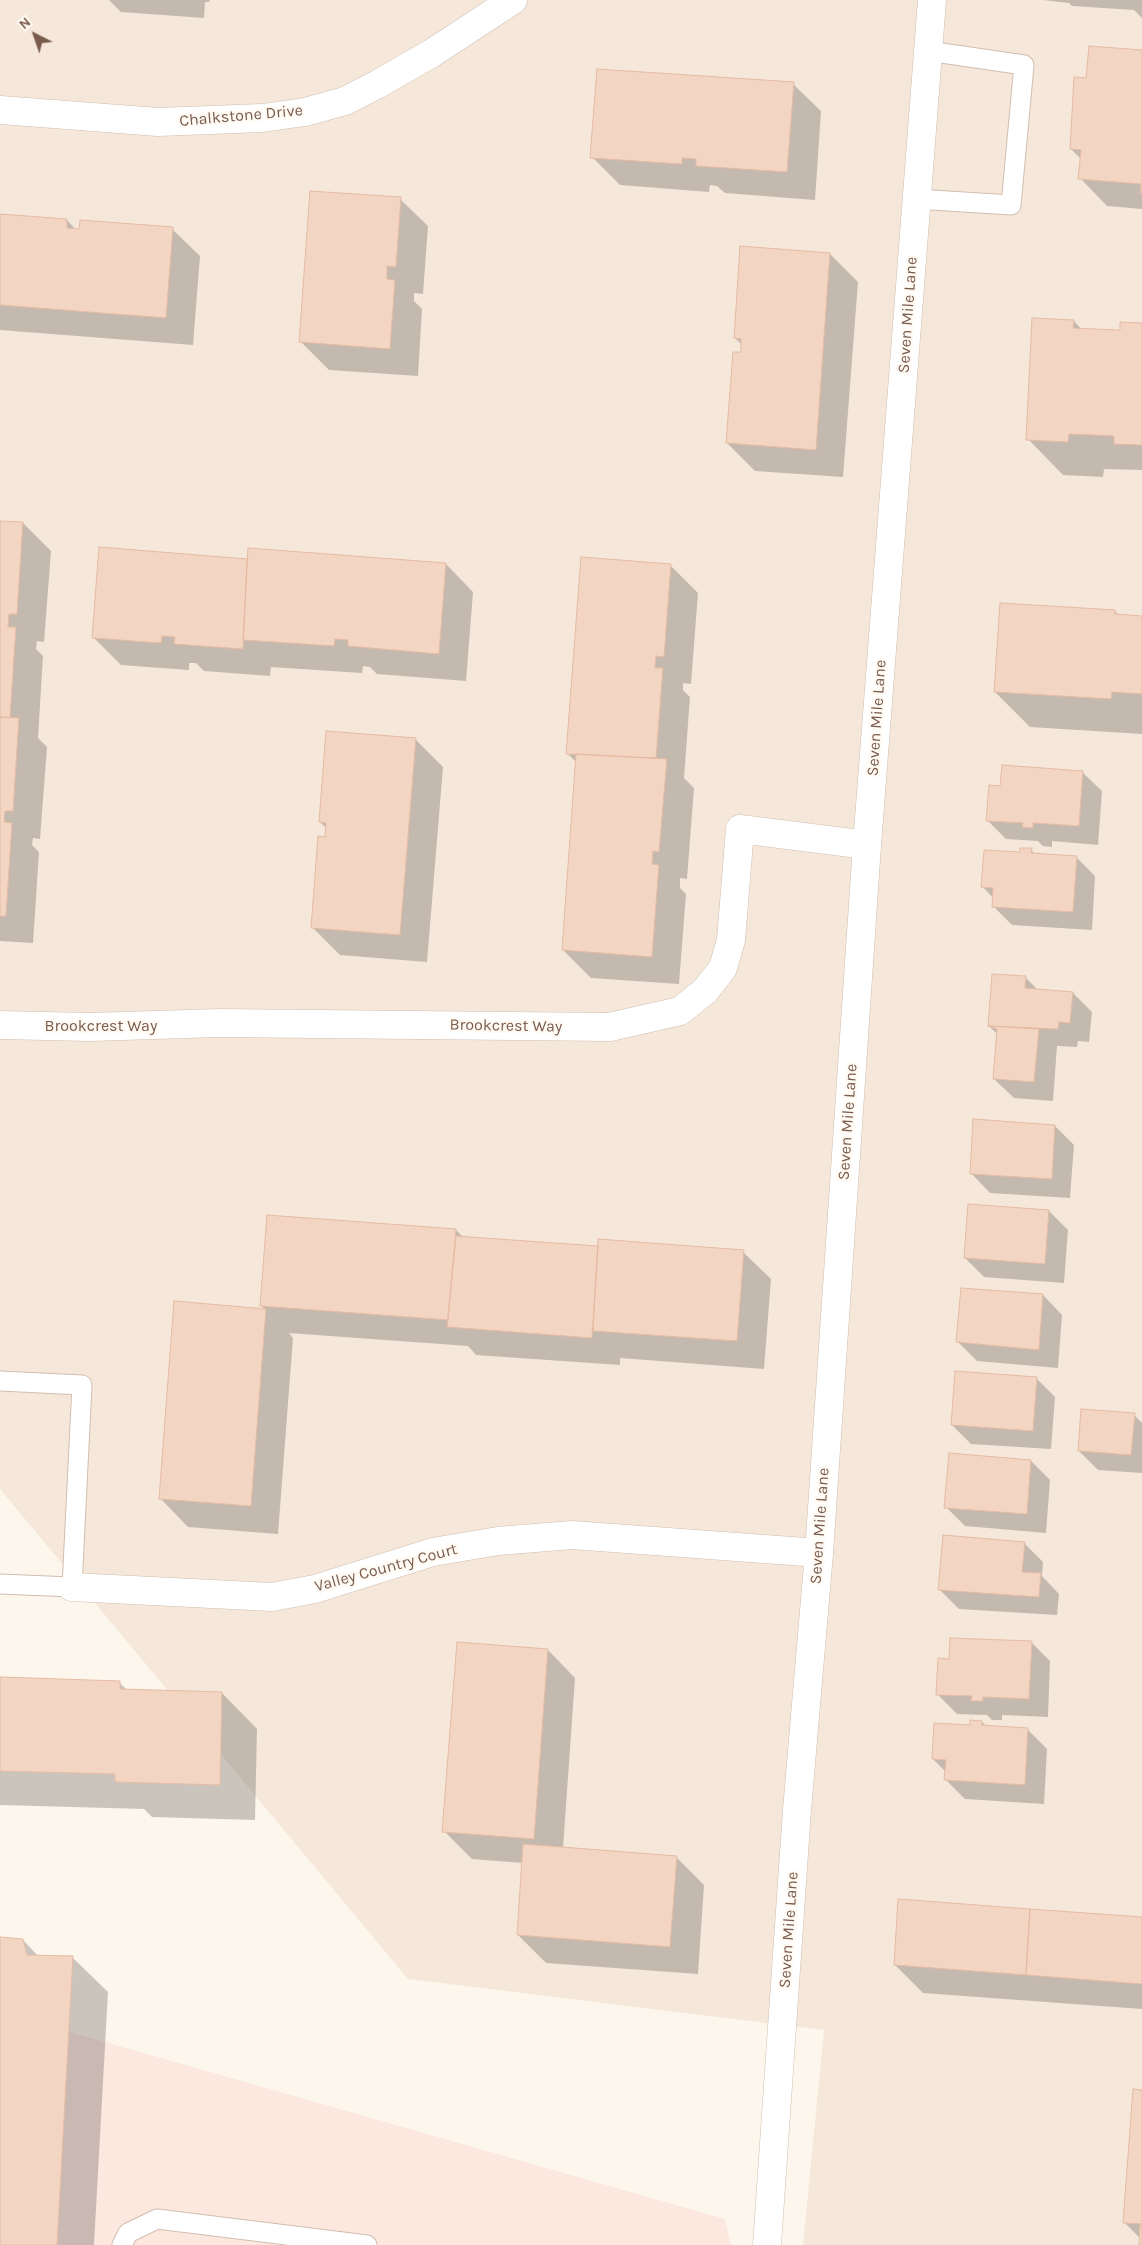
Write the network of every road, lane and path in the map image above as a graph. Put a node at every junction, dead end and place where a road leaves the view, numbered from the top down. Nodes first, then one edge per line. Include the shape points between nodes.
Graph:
1 (513, 0) edge
2 (932, 0) edge
3 (928, 51) junction
4 (0, 110) edge
5 (916, 199) junction
6 (867, 845) junction
7 (0, 1025) edge
8 (0, 1382) edge
9 (819, 1553) junction
10 (0, 1584) edge
11 (72, 1588) junction
12 (122, 2245) edge
13 (367, 2245) edge
14 (767, 2245) edge

1 - 4 street, Chalkstone Drive via 378,84 345,101 305,112 262,118 158,122
2 - 3 street, Seven Mile Lane
3 - 5 street, Seven Mile Lane
3 - 5 lane via 1024,65 1011,206
5 - 6 street, Seven Mile Lane
6 - 7 street, Brookcrest Way via 740,829 731,940 723,968 705,992 680,1011 610,1027
6 - 9 street, Seven Mile Lane
8 - 11 lane via 82,1385
9 - 11 street, Valley Country Court via 572,1535 498,1541 433,1552 314,1588 272,1597
9 - 14 street, Seven Mile Lane via 797,1810
10 - 11 lane, Valley Country Court
12 - 13 lane via 128,2233 157,2219

